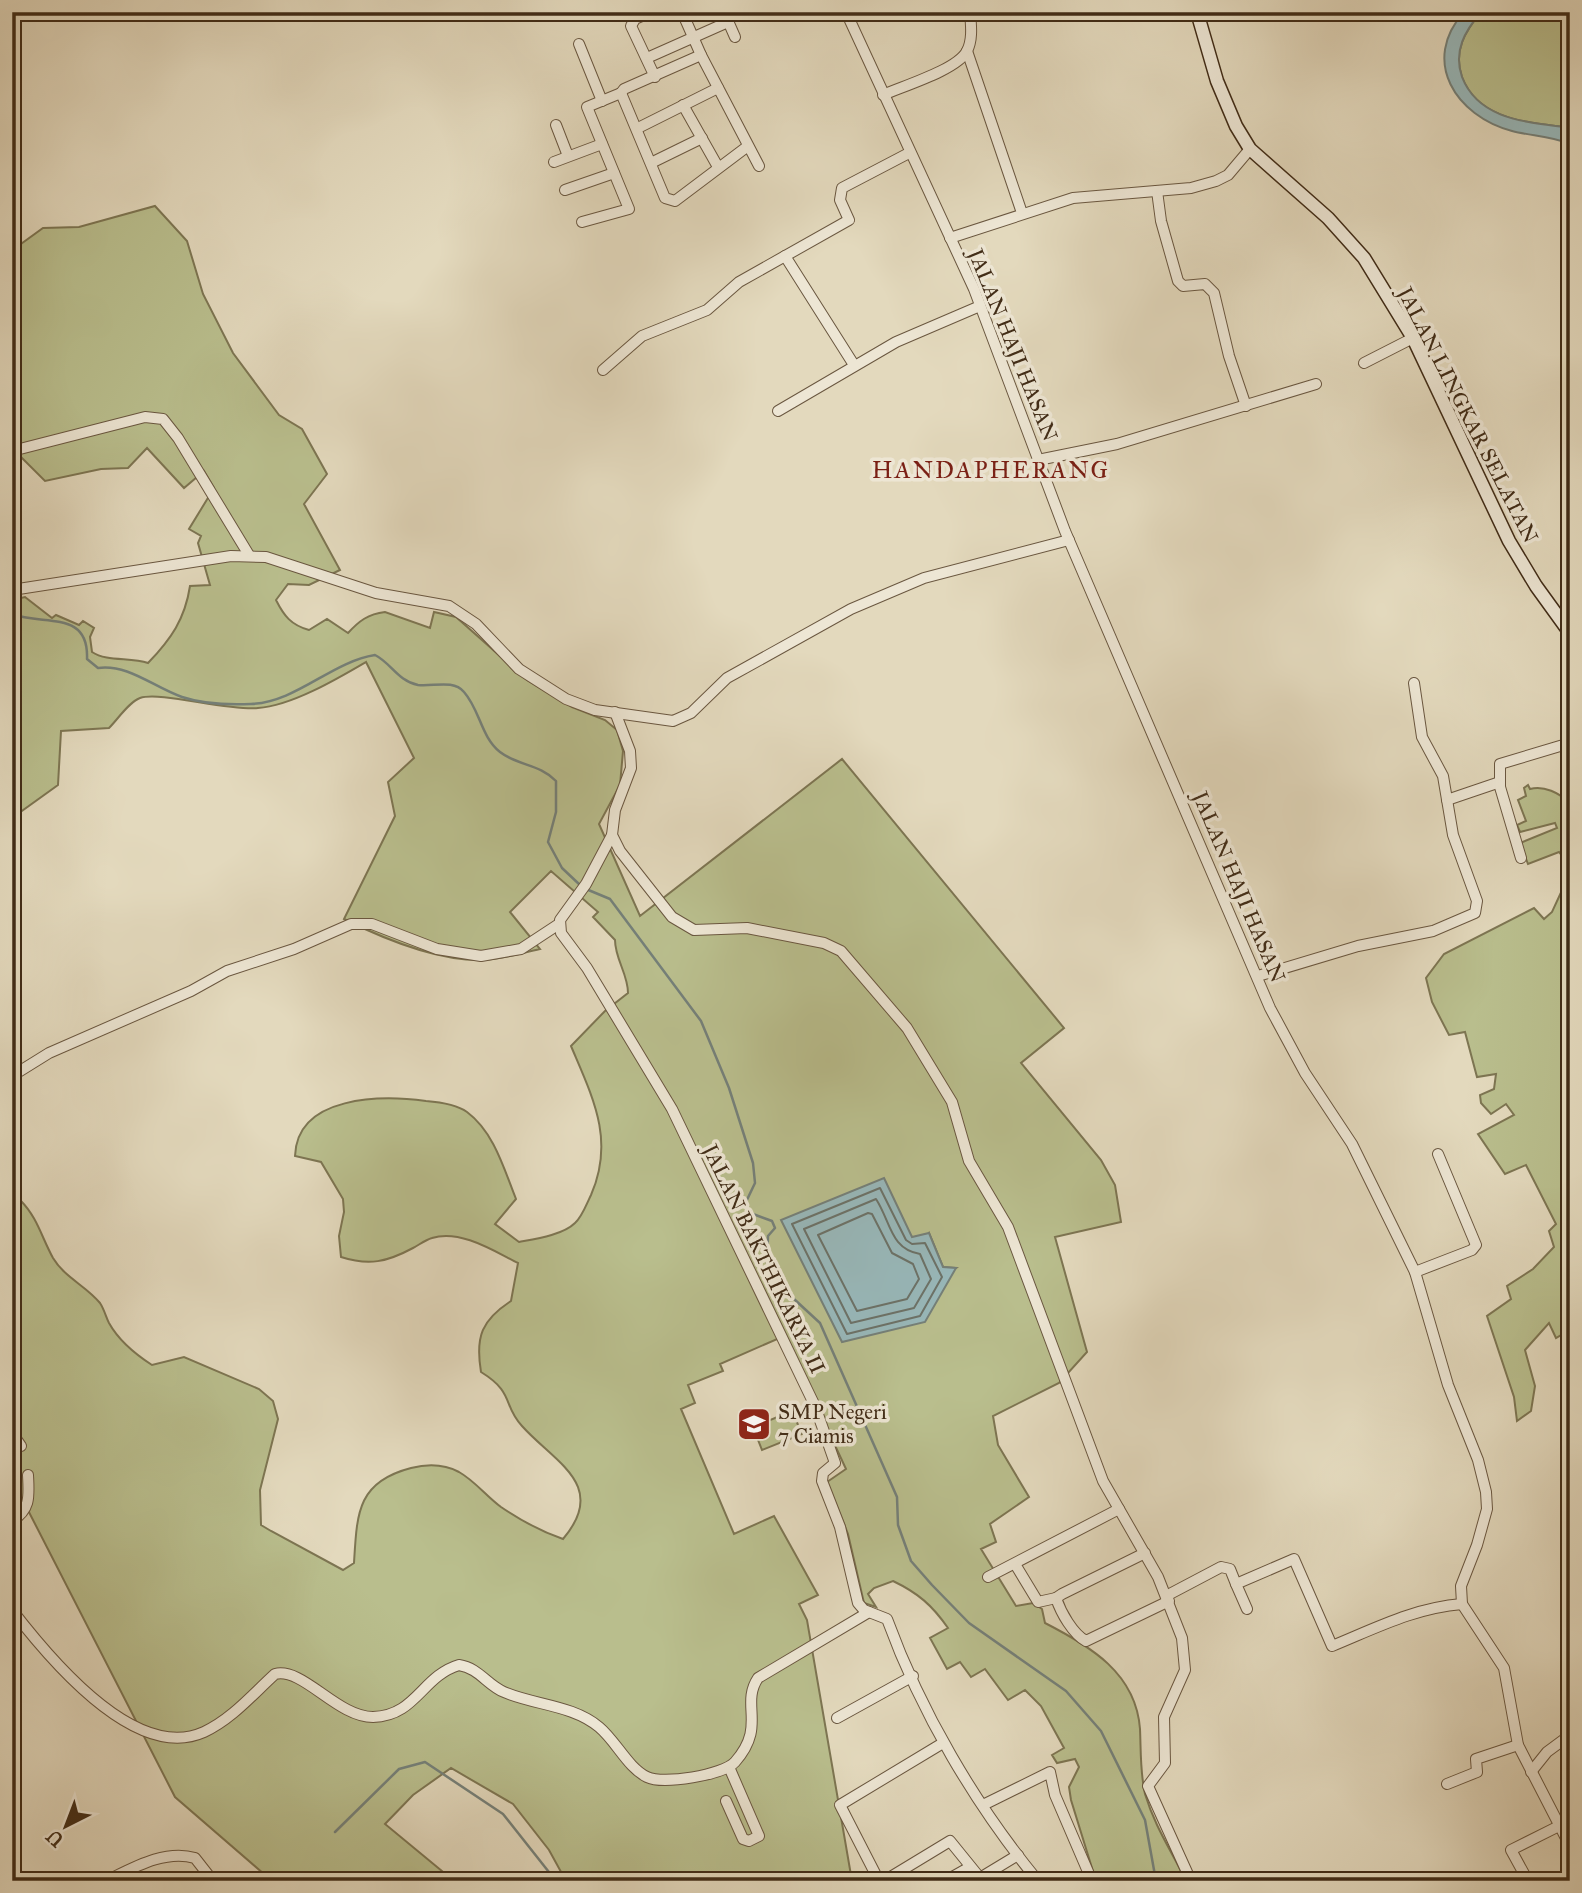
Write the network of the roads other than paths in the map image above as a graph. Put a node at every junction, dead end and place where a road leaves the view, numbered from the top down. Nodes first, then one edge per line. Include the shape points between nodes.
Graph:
1 (651, 12) edge
2 (682, 12) edge
3 (846, 12) edge
4 (970, 12) edge
5 (1202, 15) edge
6 (726, 17) edge
7 (735, 37) dead end
8 (692, 38) junction
9 (579, 44) dead end
10 (967, 51) junction
11 (701, 55) junction
12 (647, 58) junction
13 (655, 77) junction
14 (718, 88) junction
15 (621, 93) junction
16 (883, 95) junction
17 (602, 101) junction
18 (683, 105) junction
19 (556, 125) dead end
20 (638, 128) junction
21 (702, 138) junction
22 (602, 144) junction
23 (748, 146) junction
24 (1250, 149) junction
25 (909, 153) junction
26 (569, 156) junction
27 (554, 162) dead end
28 (653, 162) junction
29 (759, 166) dead end
30 (718, 167) junction
31 (614, 173) junction
32 (565, 190) dead end
33 (1157, 191) junction
34 (1022, 213) junction
35 (582, 222) dead end
36 (950, 238) junction
37 (785, 256) junction
38 (980, 306) junction
39 (1413, 338) junction
40 (1364, 363) dead end
41 (854, 365) junction
42 (603, 370) dead end
43 (1316, 384) dead end
44 (1246, 406) junction
45 (778, 411) dead end
46 (12, 450) edge
47 (1038, 460) junction
48 (1069, 540) junction
49 (249, 555) junction
50 (12, 590) edge
51 (1570, 633) edge
52 (1414, 683) dead end
53 (615, 712) junction
54 (1570, 743) edge
55 (1500, 782) junction
56 (1447, 800) junction
57 (612, 835) junction
58 (1521, 858) dead end
59 (559, 924) junction
60 (1258, 976) junction
61 (12, 1076) edge
62 (1437, 1154) dead end
63 (1415, 1272) junction
64 (12, 1433) edge
65 (21, 1446) dead end
66 (28, 1475) dead end
67 (1119, 1509) junction
68 (12, 1521) edge
69 (1145, 1553) junction
70 (1015, 1564) junction
71 (989, 1577) dead end
72 (1236, 1584) junction
73 (1056, 1598) junction
74 (1168, 1599) junction
75 (1462, 1604) junction
76 (1247, 1609) dead end
77 (12, 1610) edge
78 (869, 1612) junction
79 (913, 1676) junction
80 (838, 1718) dead end
81 (1570, 1735) edge
82 (943, 1743) junction
83 (1518, 1745) junction
84 (729, 1767) junction
85 (1531, 1772) junction
86 (1447, 1784) dead end
87 (726, 1801) dead end
88 (983, 1805) junction
89 (1559, 1826) junction
90 (1570, 1846) edge
91 (1018, 1855) junction
92 (970, 1867) junction
93 (106, 1881) edge
94 (213, 1881) edge
95 (878, 1881) edge
96 (884, 1881) edge
97 (945, 1881) edge
98 (1038, 1881) edge
99 (1091, 1881) edge
100 (1191, 1881) edge
101 (1528, 1881) edge

1 - 12 street via 631,26
2 - 8 street
3 - 16 street, JALAN HAJI HASAN
4 - 10 street
5 - 24 street, JALAN LINGKAR SELATAN via 1221,92
6 - 7 street
6 - 8 street
8 - 11 street
8 - 12 street
9 - 17 street
10 - 16 street via 958,62
10 - 34 street
11 - 13 street
11 - 14 street
12 - 13 street
13 - 15 street
14 - 18 street
14 - 23 street
15 - 17 street
15 - 20 street
16 - 25 street, JALAN HAJI HASAN
17 - 22 street via 587,107
18 - 20 street
18 - 21 street
19 - 26 street
20 - 28 street
21 - 28 street
21 - 30 street
22 - 26 street
22 - 31 street
23 - 29 street
23 - 30 street
24 - 33 street via 1228,175 1216,181
24 - 39 street, JALAN LINGKAR SELATAN via 1347,237
25 - 36 street, JALAN HAJI HASAN
25 - 37 street via 842,188 840,200 849,220
26 - 27 street
28 - 30 street via 665,198 675,201
31 - 32 street
31 - 35 street via 629,209
33 - 34 street via 1073,198
33 - 44 street via 1178,281 1183,286 1205,284 1214,293
34 - 36 street
36 - 38 street, JALAN HAJI HASAN
37 - 41 street
37 - 42 street via 739,282 707,310 642,336
38 - 41 street
38 - 47 street, JALAN HAJI HASAN
39 - 40 street
39 - 51 street, JALAN LINGKAR SELATAN via 1509,541
41 - 45 street
43 - 44 street
44 - 47 street via 1107,447
46 - 49 street via 138,418 163,419
47 - 48 street, JALAN HAJI HASAN
48 - 53 street via 924,578 851,610 727,678 678,720
48 - 60 street, JALAN HAJI HASAN
49 - 50 street
49 - 53 street via 298,566 376,593 449,606 468,617 538,682 584,706
52 - 56 street via 1422,737 1443,776
53 - 57 street via 630,751 631,768 615,810
54 - 55 street via 1503,761
55 - 56 street
55 - 58 street
56 - 60 street via 1477,901 1475,913 1433,931 1357,946
57 - 59 street
57 - 67 street via 681,924 698,930 756,929 835,948 850,959 907,1028 952,1102 969,1161 1007,1227 1095,1460
59 - 61 street via 521,949 481,956 437,949 372,924 351,924 294,949 242,964 46,1055
59 - 78 street, JALAN BAKTHIKARYA II via 571,951 587,968 672,1109 815,1406 835,1463 823,1473 822,1481 840,1527 856,1600
60 - 63 street, JALAN HAJI HASAN via 1284,1037 1352,1144
62 - 63 street via 1476,1245
63 - 75 street, JALAN HAJI HASAN via 1486,1492 1487,1509 1461,1586
64 - 65 street
66 - 68 street via 26,1511
67 - 69 street
67 - 70 street
69 - 73 street
69 - 74 street
70 - 71 street
70 - 73 street via 1038,1602
72 - 74 street via 1230,1569 1221,1567
72 - 75 street via 1296,1560 1332,1646 1405,1614
72 - 76 street
73 - 74 street via 1086,1641
74 - 100 street via 1182,1638 1185,1670 1164,1717 1165,1763 1148,1786
75 - 83 street via 1504,1668
77 - 84 street via 104,1708 153,1735 176,1738 204,1732 282,1672 349,1712 369,1717 405,1709 436,1676 459,1665 477,1671 505,1692 597,1725 640,1773 653,1780
78 - 79 street, JALAN BAKTHIKARYA II via 887,1619 892,1639
78 - 84 street via 758,1678 751,1698 753,1731
79 - 80 street
79 - 82 street, JALAN BAKTHIKARYA II
81 - 85 street
82 - 88 street, JALAN BAKTHIKARYA II
82 - 95 street via 839,1806
83 - 85 street
83 - 86 street via 1476,1759 1477,1772
84 - 87 street via 759,1836 743,1839
85 - 89 street
88 - 91 street, JALAN BAKTHIKARYA II
88 - 99 street via 1049,1772
89 - 90 street
89 - 101 street via 1511,1850
91 - 92 street via 982,1878
91 - 98 street, JALAN BAKTHIKARYA II
92 - 96 street via 950,1841
92 - 97 street
93 - 94 street via 142,1864 176,1856 195,1858

